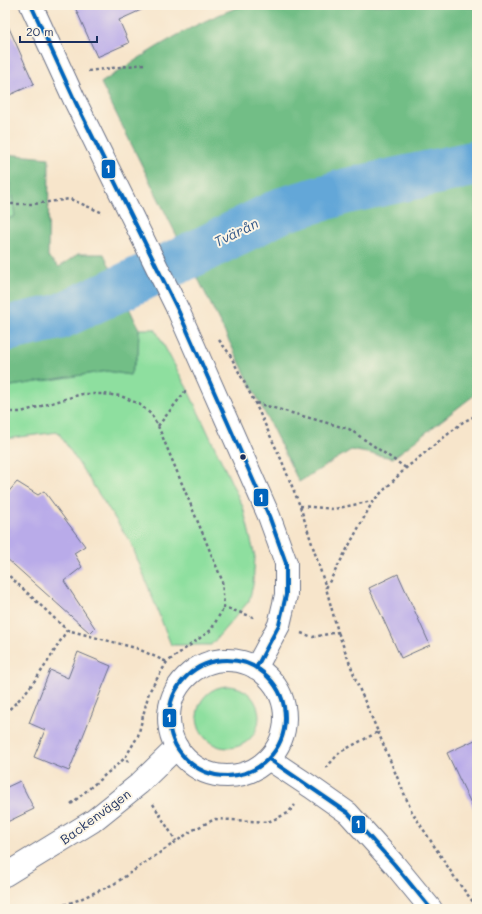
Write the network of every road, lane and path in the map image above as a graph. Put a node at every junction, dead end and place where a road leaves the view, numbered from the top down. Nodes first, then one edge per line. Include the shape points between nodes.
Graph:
1 (31, 5) edge
2 (144, 64) dead end
3 (85, 71) dead end
4 (5, 204) edge
5 (109, 216) dead end
6 (216, 336) dead end
7 (188, 388) dead end
8 (255, 402) junction
9 (158, 426) dead end
10 (406, 468) dead end
11 (373, 501) dead end
12 (300, 506) junction
13 (5, 573) edge
14 (326, 588) dead end
15 (224, 606) dead end
16 (67, 630) junction
17 (338, 632) dead end
18 (256, 668) junction
19 (5, 713) edge
20 (378, 732) junction
21 (177, 747) junction
22 (126, 758) dead end
23 (269, 759) junction
24 (311, 787) junction
25 (65, 809) dead end
26 (5, 875) edge
27 (477, 907) edge
28 (53, 909) edge
29 (431, 909) edge

1 - 18 street via 75,101 178,310 269,516 286,563 286,595 279,625
2 - 3 path
4 - 5 path via 34,204 70,199
6 - 8 path via 229,353
7 - 9 path
8 - 10 path via 349,429
8 - 12 path
11 - 12 path via 334,509
12 - 14 path
13 - 16 path
15 - 16 path via 211,630 167,662 136,648
16 - 19 path via 36,679 19,701
17 - 20 path
18 - 21 street via 242,660 208,662 185,677 177,688 169,714
18 - 23 street via 267,676 282,701 284,713 279,744
20 - 24 path via 340,752
20 - 27 path via 412,812
21 - 23 street via 187,761 204,771 222,776 239,775
21 - 26 street, Backenvägen via 139,784 93,821
22 - 25 path
23 - 24 street
24 - 28 path via 288,813 268,822 215,819 193,830 114,884
24 - 29 street via 348,813

